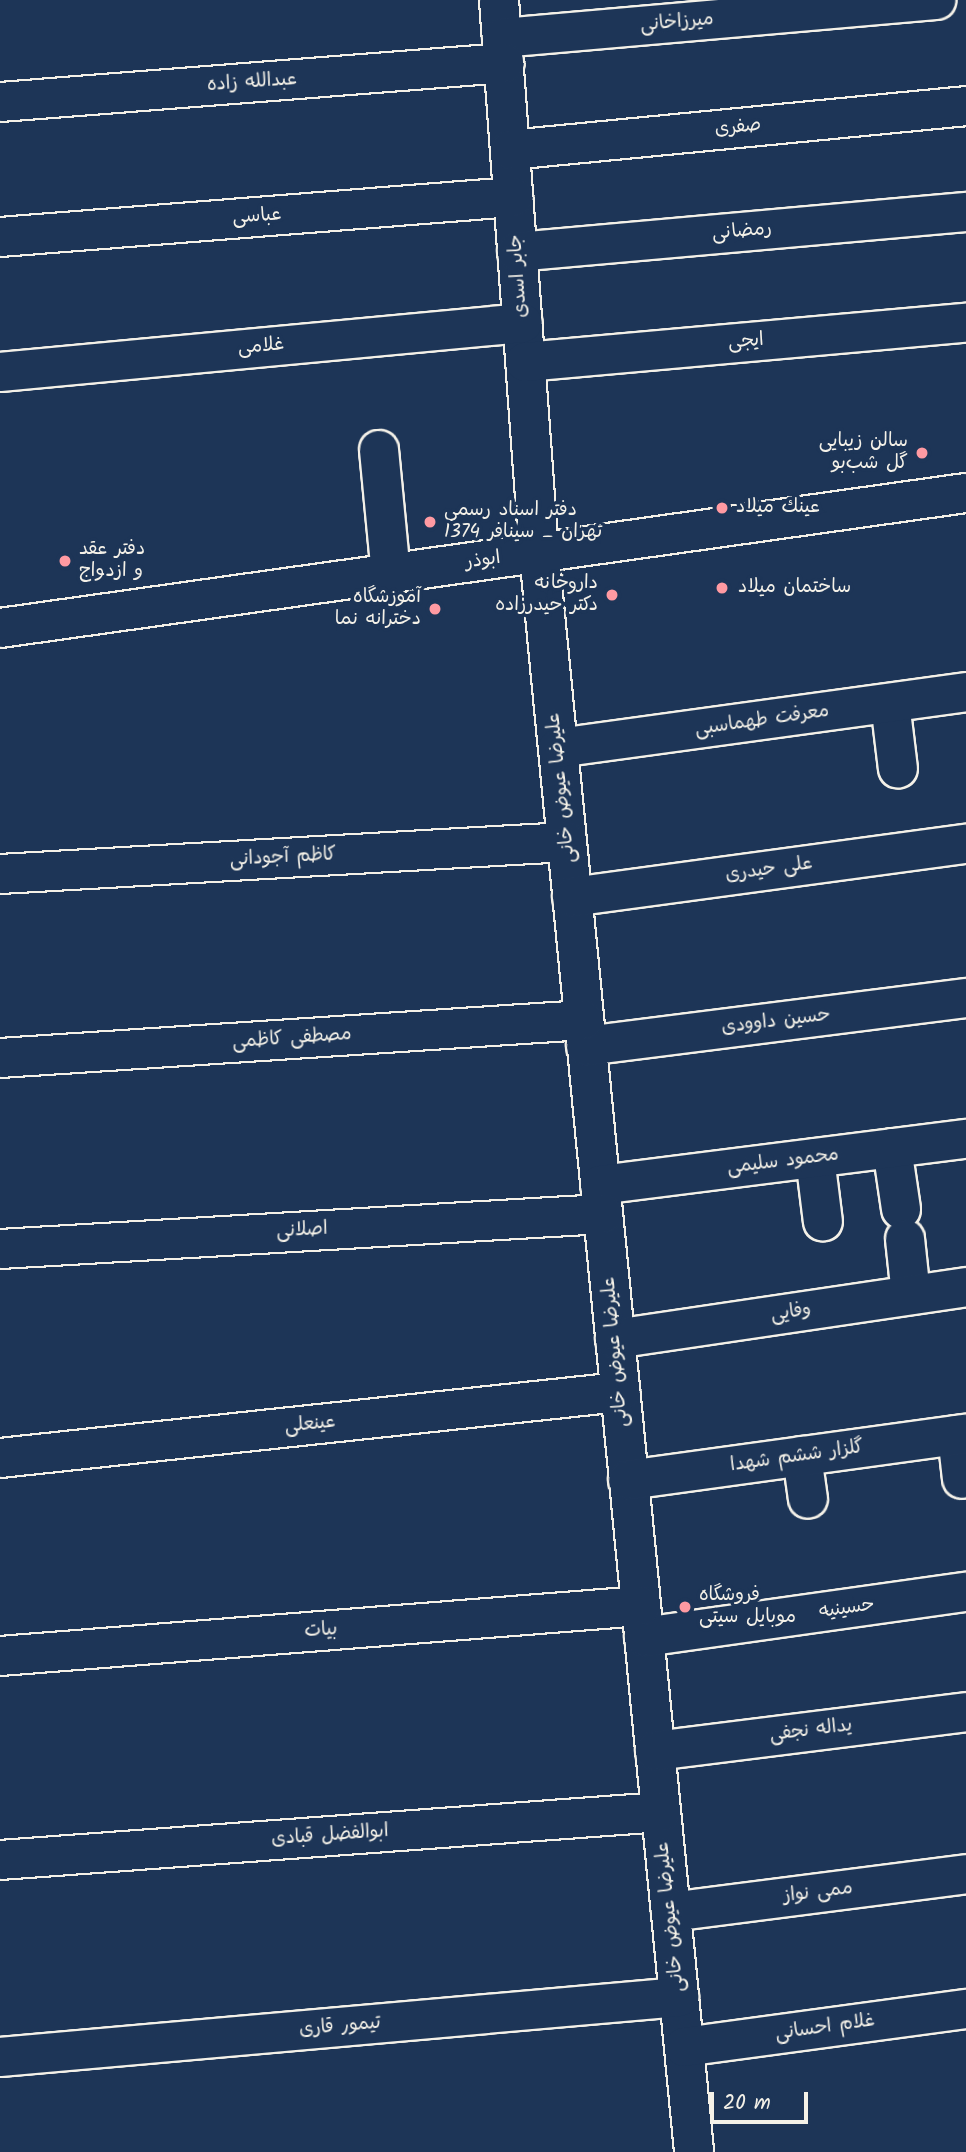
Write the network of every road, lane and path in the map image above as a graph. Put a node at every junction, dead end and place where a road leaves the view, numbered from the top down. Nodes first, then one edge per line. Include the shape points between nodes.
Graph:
1 (499, 0) edge
2 (936, 0) edge
3 (503, 50) junction
4 (0, 102) edge
5 (966, 106) edge
6 (510, 150) junction
7 (513, 197) junction
8 (966, 212) edge
9 (0, 237) edge
10 (517, 252) junction
11 (523, 323) junction
12 (966, 323) edge
13 (526, 362) junction
14 (0, 372) edge
15 (379, 450) dead end
16 (966, 493) edge
17 (539, 553) junction
18 (391, 574) junction
19 (0, 628) edge
20 (966, 692) edge
21 (890, 703) junction
22 (558, 748) junction
23 (898, 769) dead end
24 (567, 842) junction
25 (966, 844) edge
26 (0, 873) edge
27 (572, 897) junction
28 (966, 998) edge
29 (585, 1033) junction
30 (0, 1058) edge
31 (966, 1139) edge
32 (892, 1148) junction
33 (815, 1158) junction
34 (602, 1199) junction
35 (823, 1222) dead end
36 (0, 1249) edge
37 (966, 1287) edge
38 (911, 1295) junction
39 (615, 1339) junction
40 (620, 1392) junction
41 (962, 1434) edge
42 (802, 1456) junction
43 (0, 1458) edge
44 (628, 1479) junction
45 (962, 1479) dead end
46 (808, 1499) dead end
47 (966, 1592) edge
48 (643, 1621) junction
49 (0, 1656) edge
50 (966, 1712) edge
51 (655, 1751) junction
52 (661, 1812) junction
53 (0, 1860) edge
54 (966, 1874) edge
55 (671, 1912) junction
56 (679, 1997) junction
57 (966, 2009) edge
58 (684, 2047) junction
59 (0, 2057) edge
60 (694, 2152) edge

1 - 3 street, جابر اسدی
2 - 3 street, میرزاخانی
3 - 4 street, عبدالله زاده
3 - 6 street, جابر اسدی
5 - 6 street, صفری
6 - 7 street, جابر اسدی
7 - 9 street, عباسی
7 - 10 street, جابر اسدی
8 - 10 street, رمضانی
10 - 11 street, جابر اسدی
11 - 13 street, جابر اسدی
11 - 14 street, غلامی
12 - 13 street, ایجی
13 - 17 street, جابر اسدی
15 - 18 street
16 - 17 street, ابوذر
17 - 18 street, ابوذر
17 - 22 street, علیرضا عیوض خانی
18 - 19 street, ابوذر
20 - 21 street, معرفت طهماسبی
21 - 22 street, معرفت طهماسبی
21 - 23 street
22 - 24 street, علیرضا عیوض خانی
24 - 26 street, کاظم آجودانی
24 - 27 street, علیرضا عیوض خانی
25 - 27 street, علی حیدری
27 - 29 street, علیرضا عیوض خانی
28 - 29 street, حسین داوودی
29 - 30 street, مصطفی کاظمی
29 - 34 street, علیرضا عیوض خانی
31 - 32 street, محمود سلیمی
32 - 33 street, محمود سلیمی
32 - 38 street
33 - 34 street, محمود سلیمی
33 - 35 street
34 - 36 street, اصلانی
34 - 39 street, علیرضا عیوض خانی
37 - 38 street, وفایی
38 - 39 street, وفایی
39 - 40 street, علیرضا عیوض خانی
40 - 43 street, عینعلی
40 - 44 street, علیرضا عیوض خانی
41 - 42 street, گلزار ششم شهدا
41 - 45 street
42 - 44 street, گلزار ششم شهدا
42 - 46 street
44 - 48 street, علیرضا عیوض خانی
47 - 48 street, حسینیه
48 - 49 street, بیات
48 - 51 street, علیرضا عیوض خانی
50 - 51 street, یداله نجفی
51 - 52 street, علیرضا عیوض خانی
52 - 53 street, ابوالفضل قبادی
52 - 55 street, علیرضا عیوض خانی
54 - 55 street, ممی نواز
55 - 56 street, علیرضا عیوض خانی
56 - 58 street, علیرضا عیوض خانی
56 - 59 street, تیمور قاری
57 - 58 street, غلام احسانی
58 - 60 street, علیرضا عیوض خانی

